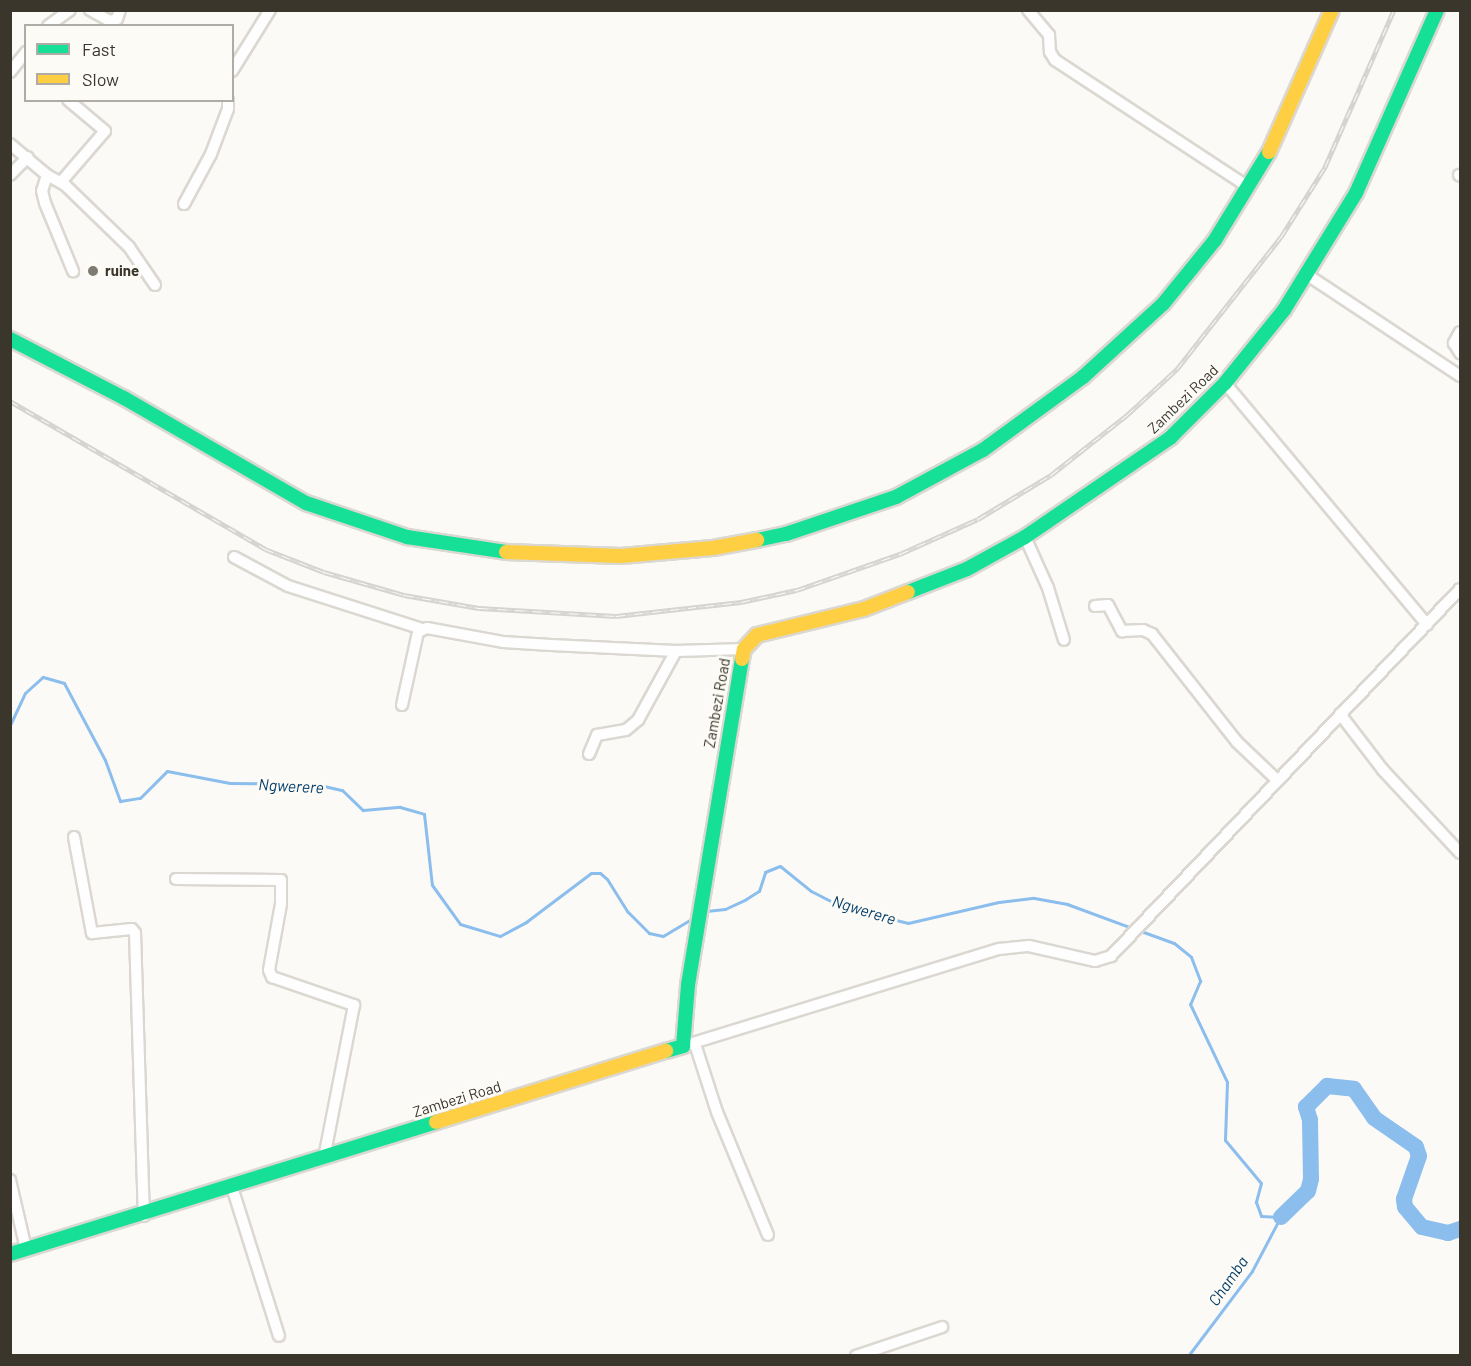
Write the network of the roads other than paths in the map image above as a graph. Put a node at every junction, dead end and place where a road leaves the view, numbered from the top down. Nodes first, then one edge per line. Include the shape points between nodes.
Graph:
1 (70, 10) edge
2 (90, 10) edge
3 (120, 10) edge
4 (270, 10) edge
5 (1028, 10) edge
6 (1332, 10) edge
7 (1437, 10) edge
8 (51, 24) edge
9 (22, 65) edge
10 (234, 68) edge
11 (10, 72) edge
12 (71, 102) edge
13 (228, 102) edge
14 (10, 144) edge
15 (28, 157) junction
16 (10, 175) edge
17 (47, 176) junction
18 (61, 182) junction
19 (1248, 188) junction
20 (184, 204) dead end
21 (73, 271) dead end
22 (1306, 274) junction
23 (155, 285) dead end
24 (1461, 332) edge
25 (10, 339) edge
26 (1461, 353) edge
27 (1461, 375) edge
28 (1225, 383) junction
29 (1024, 537) junction
30 (234, 557) dead end
31 (1461, 589) edge
32 (1095, 606) dead end
33 (1427, 625) junction
34 (422, 629) junction
35 (1064, 640) dead end
36 (744, 649) junction
37 (676, 651) junction
38 (402, 705) dead end
39 (1340, 714) junction
40 (589, 754) dead end
41 (1277, 780) junction
42 (74, 837) dead end
43 (1461, 853) edge
44 (176, 879) dead end
45 (689, 1045) junction
46 (324, 1158) junction
47 (10, 1180) edge
48 (232, 1187) junction
49 (144, 1216) junction
50 (768, 1235) dead end
51 (26, 1250) junction
52 (10, 1254) edge
53 (942, 1327) dead end
54 (279, 1336) dead end
55 (856, 1356) edge

1 - 8 street
2 - 3 street via 114,21
4 - 10 street
5 - 19 street via 1049,35 1055,60
6 - 19 main road via 1273,147
7 - 22 main road, Zambezi Road via 1356,193
9 - 11 street
12 - 18 street via 105,131
13 - 20 street via 211,154
14 - 15 street
15 - 16 street
15 - 17 street
17 - 18 street
17 - 21 street via 42,191 45,203
18 - 23 street via 134,252
19 - 25 main road via 1215,240 1163,304 1083,377 983,450 858,513 786,534 713,548 621,556 500,552 407,537 355,523 277,489 131,401
22 - 27 street
22 - 28 main road, Zambezi Road via 1284,310
24 - 26 street via 1454,343
28 - 29 main road, Zambezi Road via 1170,438
28 - 33 street
29 - 35 street via 1048,588
29 - 36 main road, Zambezi Road via 929,586 864,609 757,635
30 - 34 street via 288,586
31 - 33 street
32 - 41 street via 1108,605 1122,631 1143,630 1152,634 1237,742
33 - 39 street
34 - 37 street via 503,642
34 - 38 street via 413,648
36 - 37 street
36 - 45 main road, Zambezi Road via 699,924
37 - 40 street via 638,720 626,730 597,735
39 - 41 street
39 - 43 street via 1383,770
41 - 45 street via 1111,956 1095,961 1029,946 999,949
42 - 49 street via 92,933 132,929 135,933
44 - 46 street via 281,880 281,904 269,970 272,977 354,1005
45 - 46 main road, Zambezi Road
45 - 50 street
46 - 48 main road, Zambezi Road
47 - 51 street
48 - 49 main road, Zambezi Road
48 - 54 street
49 - 51 main road, Zambezi Road
51 - 52 main road, Zambezi Road
53 - 55 street

